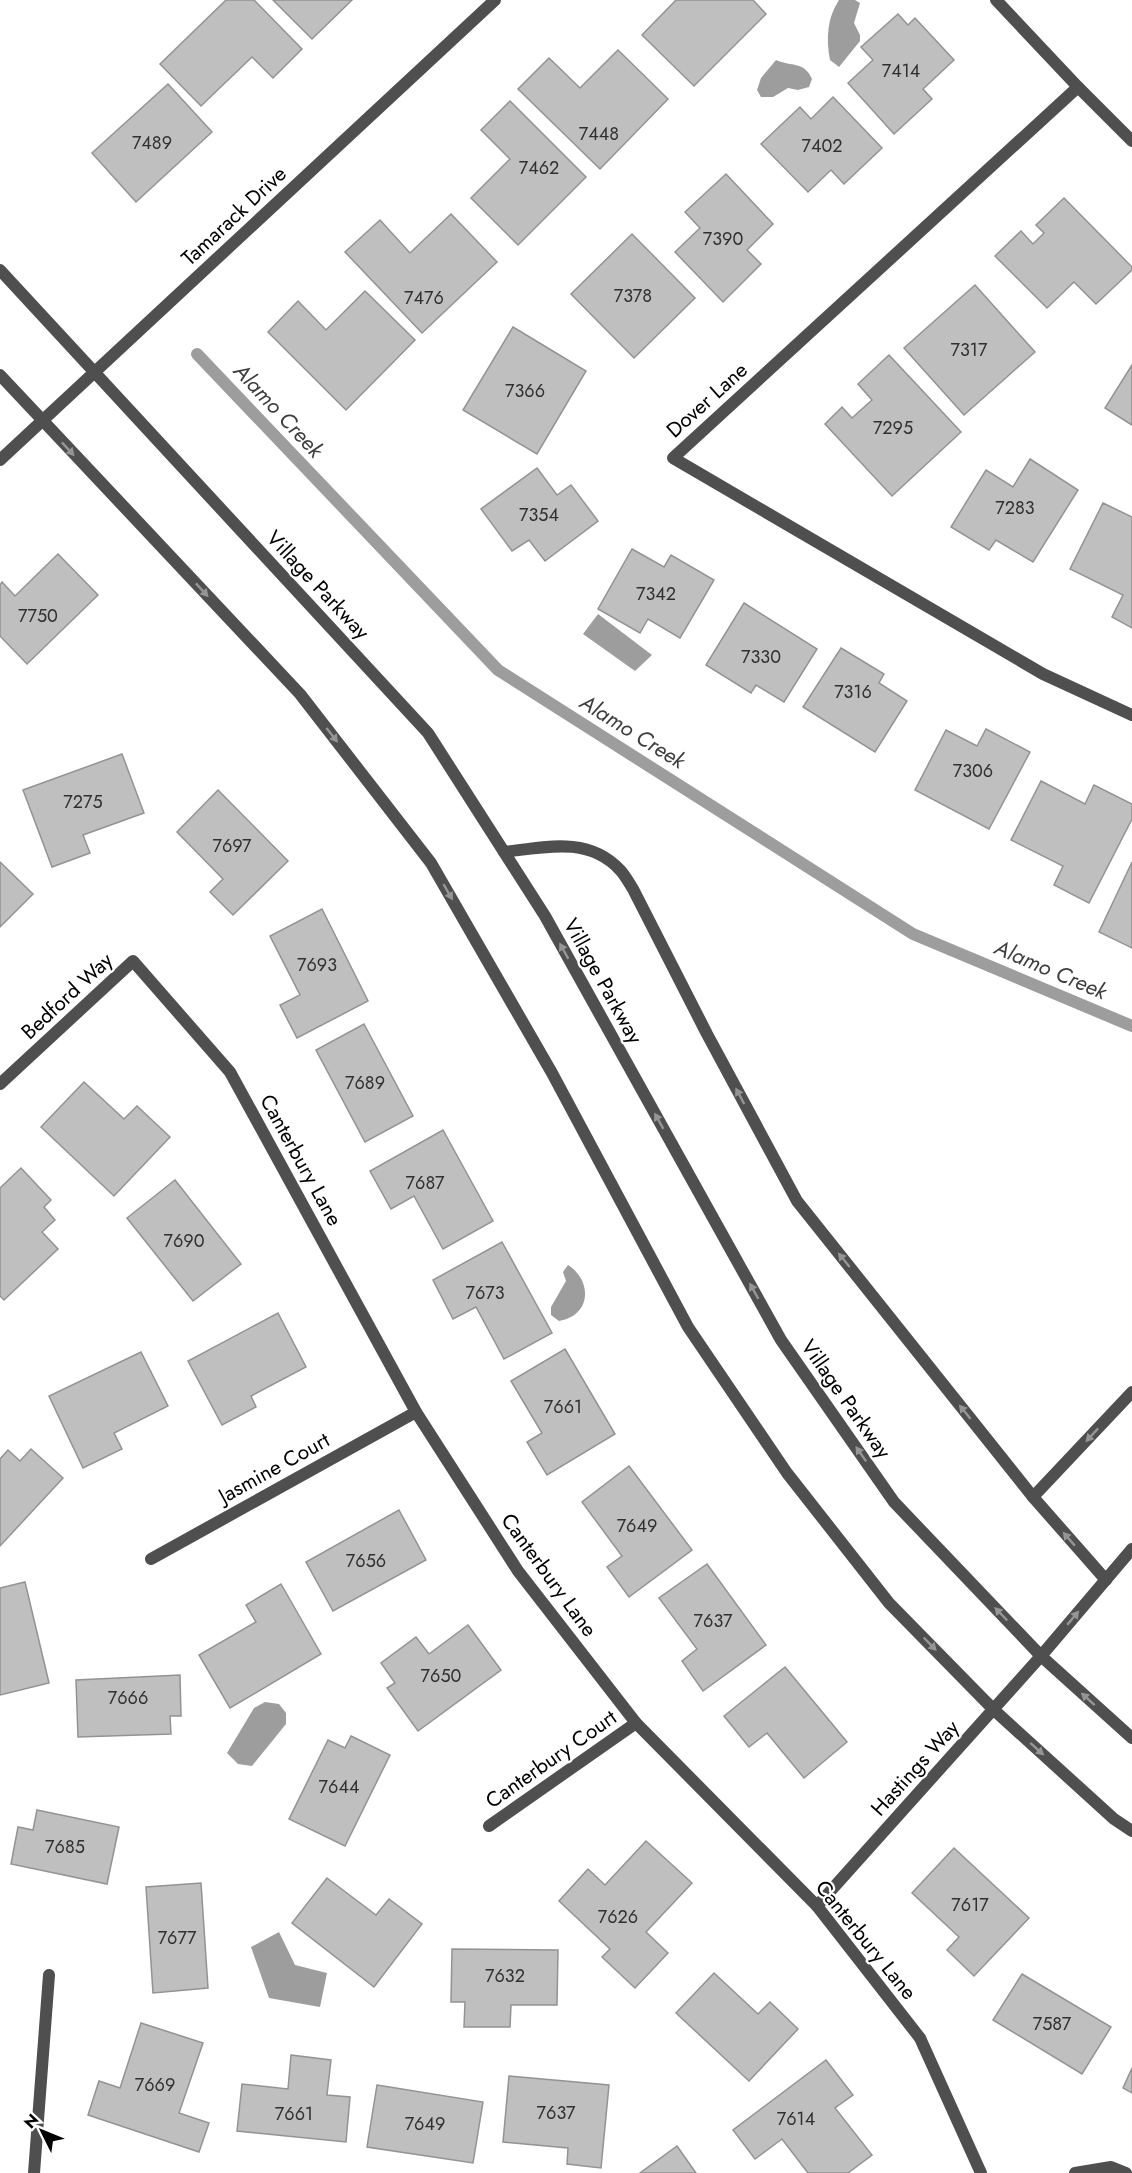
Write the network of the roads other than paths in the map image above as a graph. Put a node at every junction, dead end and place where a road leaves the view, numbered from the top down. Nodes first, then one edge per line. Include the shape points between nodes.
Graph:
1 (495, 0) edge
2 (996, 0) edge
3 (1078, 87) junction
4 (1132, 141) edge
5 (0, 270) edge
6 (95, 372) junction
7 (0, 375) edge
8 (43, 421) junction
9 (0, 460) edge
10 (1132, 715) edge
11 (504, 852) junction
12 (133, 961) joint
13 (0, 1084) edge
14 (1132, 1392) edge
15 (416, 1412) junction
16 (1034, 1497) junction
17 (1132, 1549) edge
18 (151, 1559) dead end
19 (1106, 1580) junction
20 (1041, 1656) junction
21 (994, 1710) junction
22 (636, 1723) junction
23 (1132, 1738) edge
24 (489, 1826) dead end
25 (1132, 1831) edge
26 (818, 1906) junction
27 (49, 1975) dead end
28 (33, 2173) edge
29 (981, 2173) edge
30 (1075, 2173) edge
31 (1126, 2173) edge

1 - 6 street, Tamarack Drive
2 - 3 street
3 - 4 street
3 - 10 street, Dover Lane via 673,458 1043,674
5 - 6 street, Village Parkway
6 - 8 street, Tamarack Drive
6 - 11 street, Village Parkway via 428,733
7 - 8 street
8 - 9 street, Tamarack Drive
8 -> 21 street via 300,694 431,863 552,1073 688,1327 787,1473 889,1603
16 -> 11 street via 796,1201 620,870 602,855 580,847 556,845
20 -> 11 street, Village Parkway via 894,1502 781,1340 545,916
12 - 13 street, Bedford Way
12 - 15 street, Canterbury Lane via 230,1072
14 -> 16 street
15 - 18 street, Jasmine Court
15 - 22 street, Canterbury Lane via 518,1571
19 -> 16 street
17 - 19 street, Hastings Way
20 -> 19 street, Hastings Way
20 - 21 street, Hastings Way
23 -> 20 street, Village Parkway
21 -> 25 street
21 - 26 street, Hastings Way
22 - 24 street, Canterbury Court
22 - 26 street, Canterbury Lane
26 - 29 street, Canterbury Lane via 920,2038
27 - 28 street
30 - 31 street via 1111,2167

